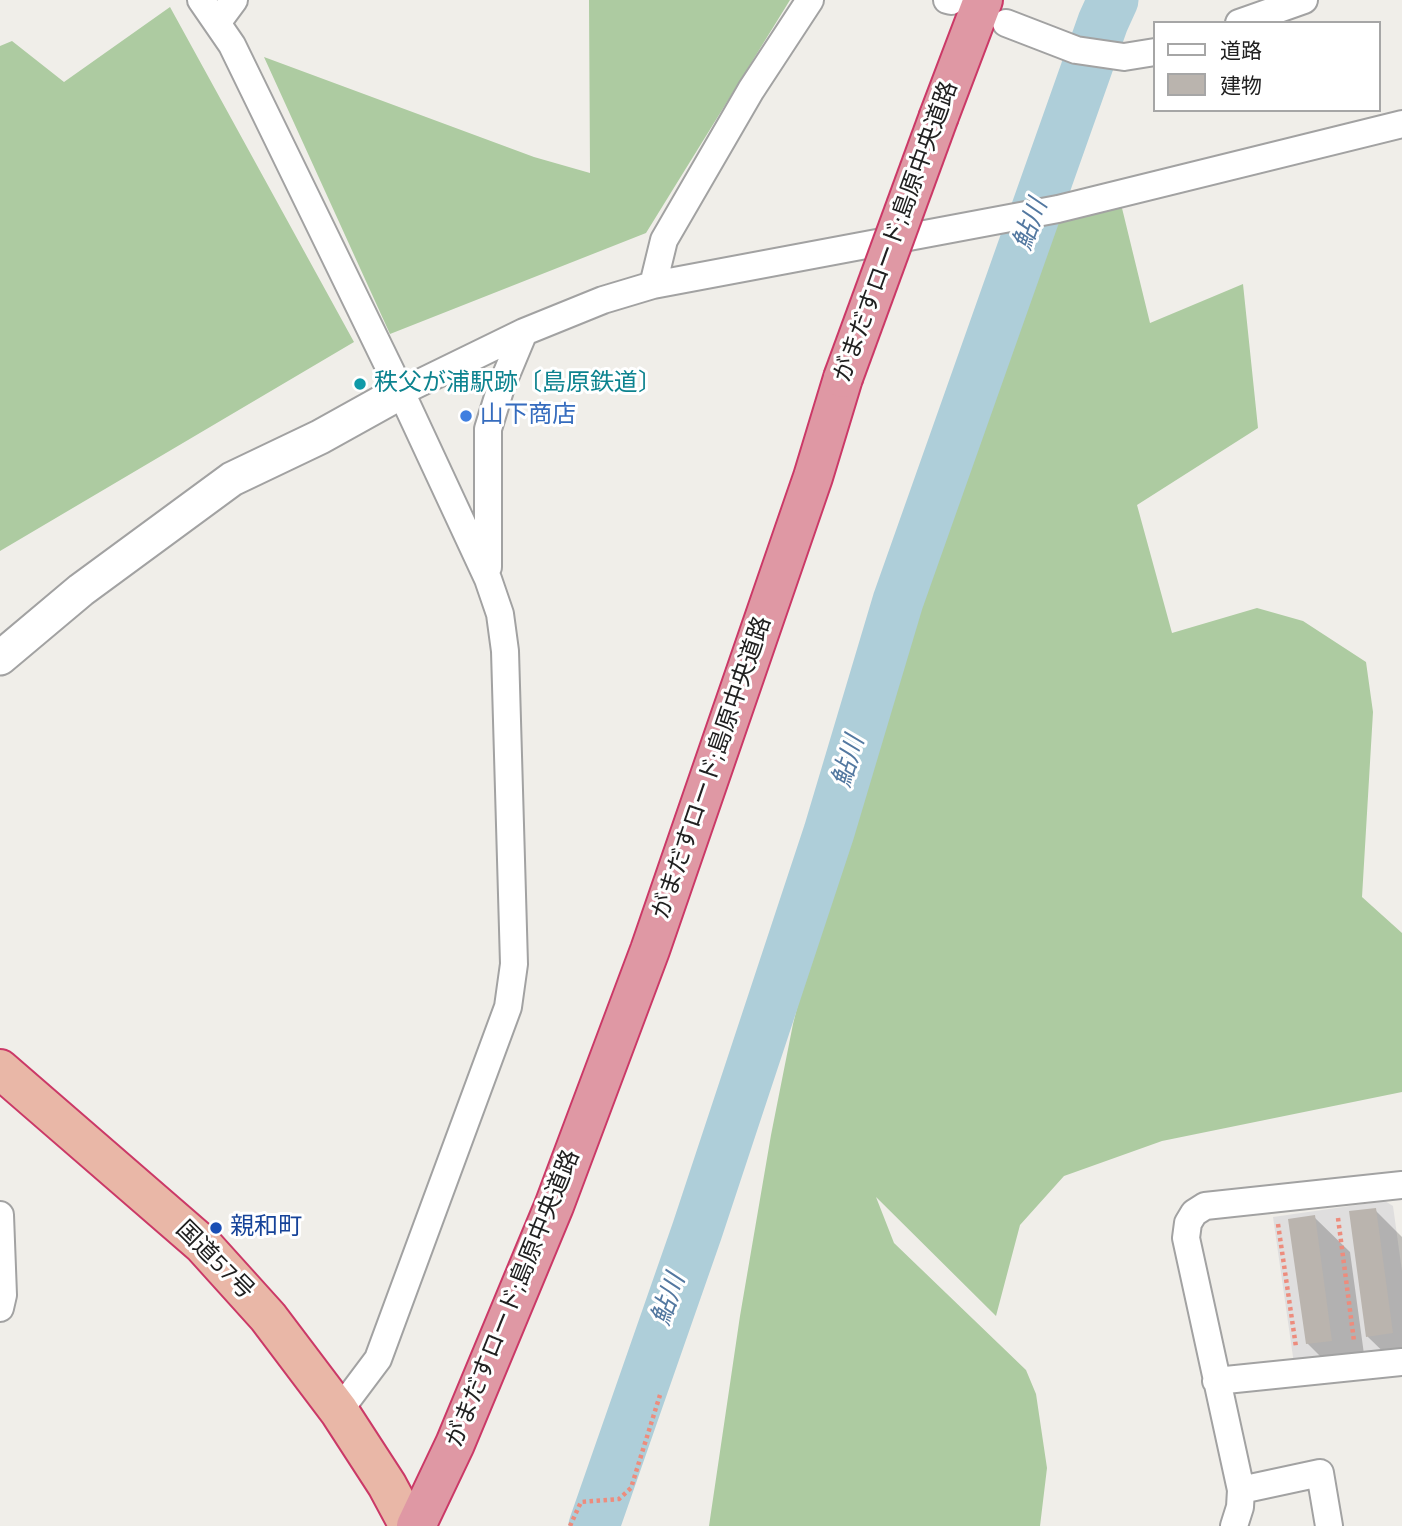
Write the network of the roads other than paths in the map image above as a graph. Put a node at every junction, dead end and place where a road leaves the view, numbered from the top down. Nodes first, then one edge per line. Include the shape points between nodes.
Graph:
1 (201, 0) edge
2 (234, 0) edge
3 (810, 0) edge
4 (1304, 0) edge
5 (972, 6) edge
6 (1245, 21) edge
7 (217, 23) junction
8 (1154, 52) edge
9 (1402, 124) edge
10 (653, 285) junction
11 (524, 332) junction
12 (401, 392) junction
13 (488, 579) junction
14 (0, 658) edge
15 (0, 1069) edge
16 (1401, 1192) edge
17 (0, 1215) edge
18 (0, 1308) edge
19 (1402, 1362) edge
20 (1216, 1381) junction
21 (339, 1411) junction
22 (1241, 1490) junction
23 (409, 1526) edge
24 (416, 1526) edge
25 (1234, 1526) edge
26 (1329, 1526) edge

1 - 7 street
2 - 7 street
3 - 10 street via 751,90 664,240
4 - 6 street
5 - 8 street via 1076,50 1124,57
5 - 24 highway, がまだすロード;島原中央道路, bridge via 939,116 843,378 650,950 554,1206
7 - 12 street via 232,45
9 - 10 street via 1058,209
10 - 11 street
11 - 12 street
11 - 13 street via 488,429
12 - 13 street
12 - 14 street via 232,479 81,590
13 - 21 street via 500,614 505,651 514,964 508,1007 378,1359
15 - 21 highway, 国道57号 via 203,1245 268,1317
16 - 20 street via 1334,1192 1205,1206 1194,1213 1185,1238
17 - 18 street
19 - 20 street
20 - 22 street
21 - 23 highway, 国道57号
22 - 25 street
22 - 26 street via 1320,1474

